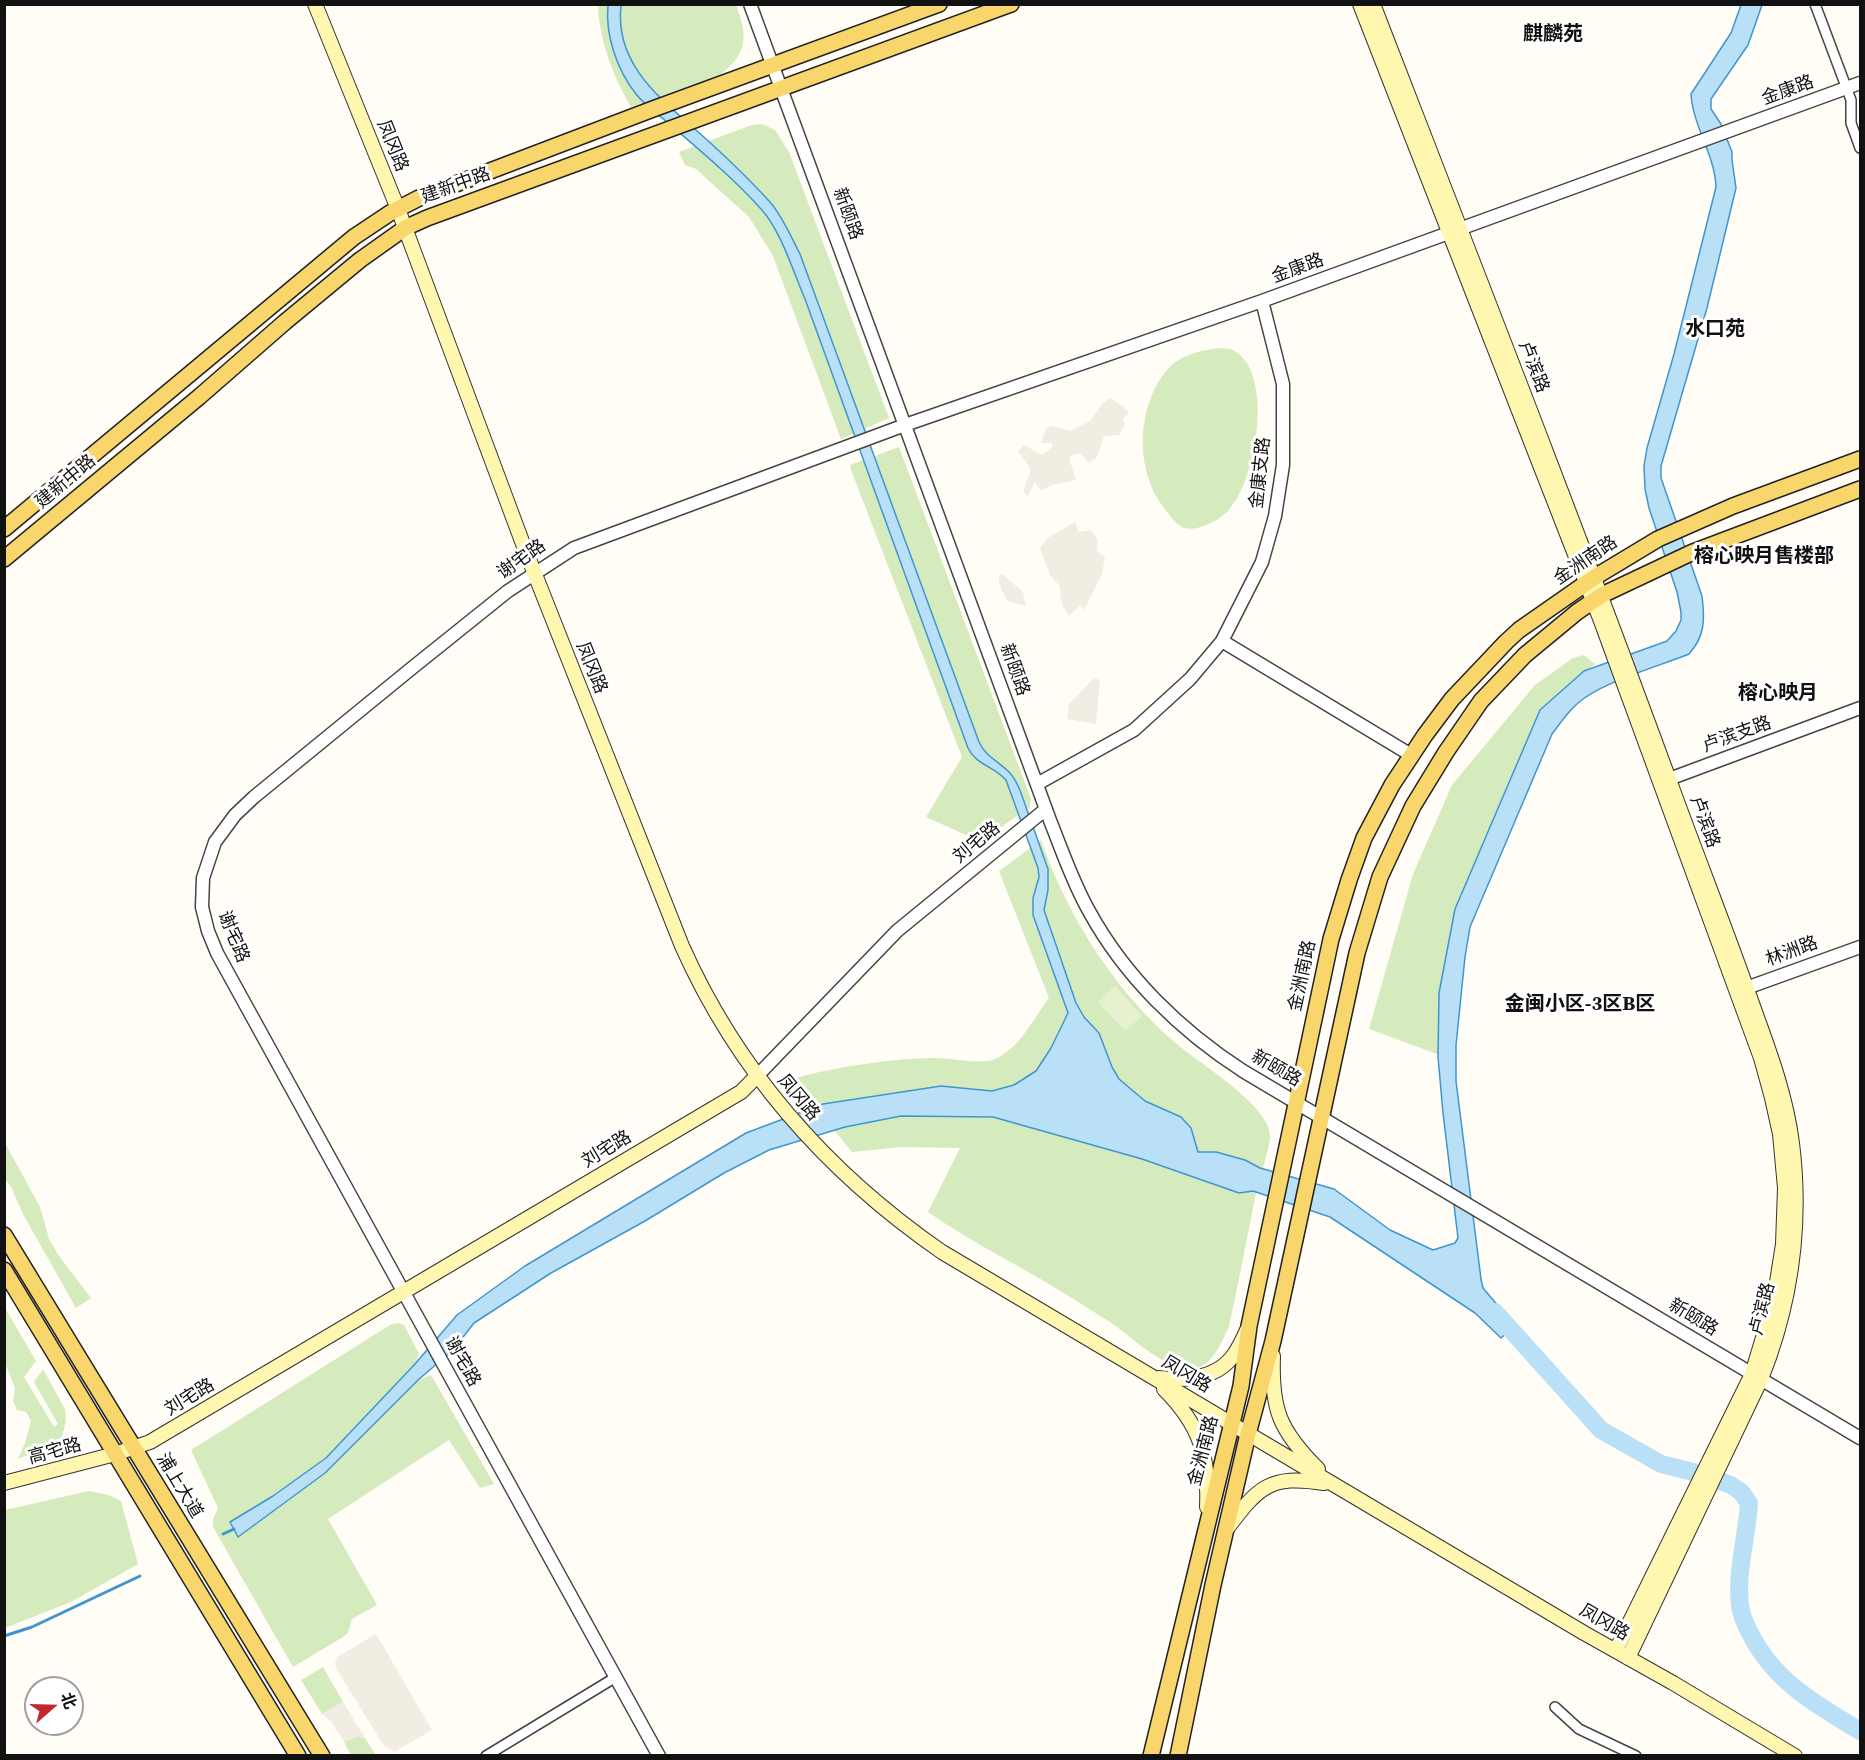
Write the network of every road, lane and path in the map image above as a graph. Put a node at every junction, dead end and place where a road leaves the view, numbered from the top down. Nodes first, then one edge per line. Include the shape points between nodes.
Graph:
1 (315, 4) edge
2 (750, 4) edge
3 (939, 4) edge
4 (1011, 4) edge
5 (1360, 4) edge
6 (1373, 4) edge
7 (1815, 4) edge
8 (772, 65) junction
9 (1860, 83) edge
10 (781, 88) junction
11 (1846, 89) junction
12 (1860, 148) edge
13 (398, 209) junction
14 (405, 228) junction
15 (1455, 232) junction
16 (1262, 301) junction
17 (905, 425) junction
18 (1860, 459) edge
19 (1860, 489) edge
20 (4, 529) edge
21 (4, 559) edge
22 (534, 573) junction
23 (1591, 580) junction
24 (1597, 598) junction
25 (1222, 640) junction
26 (1860, 708) edge
27 (1411, 755) junction
28 (1664, 781) junction
29 (1037, 784) junction
30 (1046, 809) junction
31 (1860, 946) edge
32 (1742, 990) junction
33 (757, 1076) junction
34 (1296, 1102) junction
35 (1321, 1117) junction
36 (4, 1235) edge
37 (4, 1270) edge
38 (403, 1292) junction
39 (1249, 1326) junction
40 (1273, 1341) junction
41 (1152, 1377) junction
42 (1757, 1377) junction
43 (1232, 1424) junction
44 (1248, 1434) junction
45 (1860, 1438) edge
46 (133, 1448) junction
47 (115, 1454) junction
48 (4, 1484) edge
49 (1332, 1484) junction
50 (1207, 1521) junction
51 (1225, 1531) junction
52 (1622, 1654) junction
53 (616, 1677) junction
54 (1556, 1707) dead end
55 (298, 1755) edge
56 (321, 1755) edge
57 (486, 1755) edge
58 (659, 1755) edge
59 (1151, 1755) edge
60 (1178, 1755) edge
61 (1636, 1755) edge
62 (1795, 1755) edge

1 - 13 main road, 凤冈路
2 - 8 street, 新颐路
3 - 8 main road, 建新中路
4 - 10 main road, 建新中路
5 - 15 main road
6 - 15 main road, 卢滨路
7 - 11 street
8 - 10 street, 新颐路
8 - 13 main road, 建新中路
9 - 11 street, 金康路
10 - 14 main road, 建新中路
10 - 17 street, 新颐路
11 - 12 street
11 - 15 street, 金康路
13 - 14 main road, 凤冈路
13 - 20 main road, 建新中路 via 354,237
14 - 21 main road, 建新中路 via 331,284
14 - 22 main road, 凤冈路
15 - 16 street, 金康路
15 - 23 main road, 卢滨路
16 - 17 street, 金康路
16 - 25 street, 金康支路 via 1283,384 1283,465 1262,562
17 - 22 street, 谢宅路 via 574,548
17 - 29 street, 新颐路
18 - 23 main road, 金洲南路 via 1683,527
19 - 24 main road, 金洲南路 via 1693,552
22 - 33 main road, 凤冈路 via 685,954 718,1017
22 - 38 street, 谢宅路 via 242,808 216,842 203,878 202,908 217,953
23 - 24 main road, 卢滨路
23 - 27 main road, 金洲南路 via 1519,630 1487,660
24 - 28 main road, 卢滨路
24 - 35 main road, 金洲南路 via 1526,654 1481,701 1413,806 1371,902
25 - 27 street
25 - 29 street, 金康支路 via 1190,679 1134,730
26 - 28 street, 卢滨支路
27 - 34 main road, 金洲南路 via 1364,838 1348,880 1331,939
28 - 32 main road, 卢滨路
29 - 30 street, 新颐路
30 - 33 street, 刘宅路 via 897,931
30 - 34 street, 新颐路 via 1089,913 1141,985 1223,1059
31 - 32 street, 林洲路
32 - 42 main road, 卢滨路 via 1783,1095 1792,1141 1795,1188 1788,1286 1776,1335
33 - 38 main road, 刘宅路 via 741,1092
33 - 41 main road, 凤冈路 via 811,1141 877,1204 942,1252
34 - 35 street, 新颐路
34 - 39 main road, 金洲南路
35 - 40 main road, 金洲南路
35 - 42 street, 新颐路
36 - 46 main road, 浦上大道
37 - 47 main road, 浦上大道
38 - 46 main road, 刘宅路 via 150,1442
38 - 53 street, 谢宅路
39 - 41 main road via 1233,1356 1210,1374 1176,1380
39 - 43 main road, 金洲南路
40 - 44 main road, 金洲南路
40 - 49 main road via 1272,1382 1278,1415 1296,1447
41 - 43 main road, 凤冈路
41 - 50 main road via 1187,1414 1202,1443 1208,1483
42 - 45 street, 新颐路
42 - 52 main road, 卢滨路
43 - 44 main road, 凤冈路
43 - 50 main road, 金洲南路
44 - 49 main road, 凤冈路
44 - 51 main road, 金洲南路
46 - 47 main road, 刘宅路
46 - 56 main road, 浦上大道
47 - 48 main road, 高宅路
47 - 55 main road, 浦上大道
49 - 51 main road via 1299,1479 1272,1483 1254,1495
49 - 52 main road, 凤冈路
50 - 59 main road, 金洲南路
51 - 60 main road, 金洲南路
52 - 62 main road, 凤冈路
53 - 57 street
53 - 58 street, 谢宅路
54 - 61 street via 1579,1729

